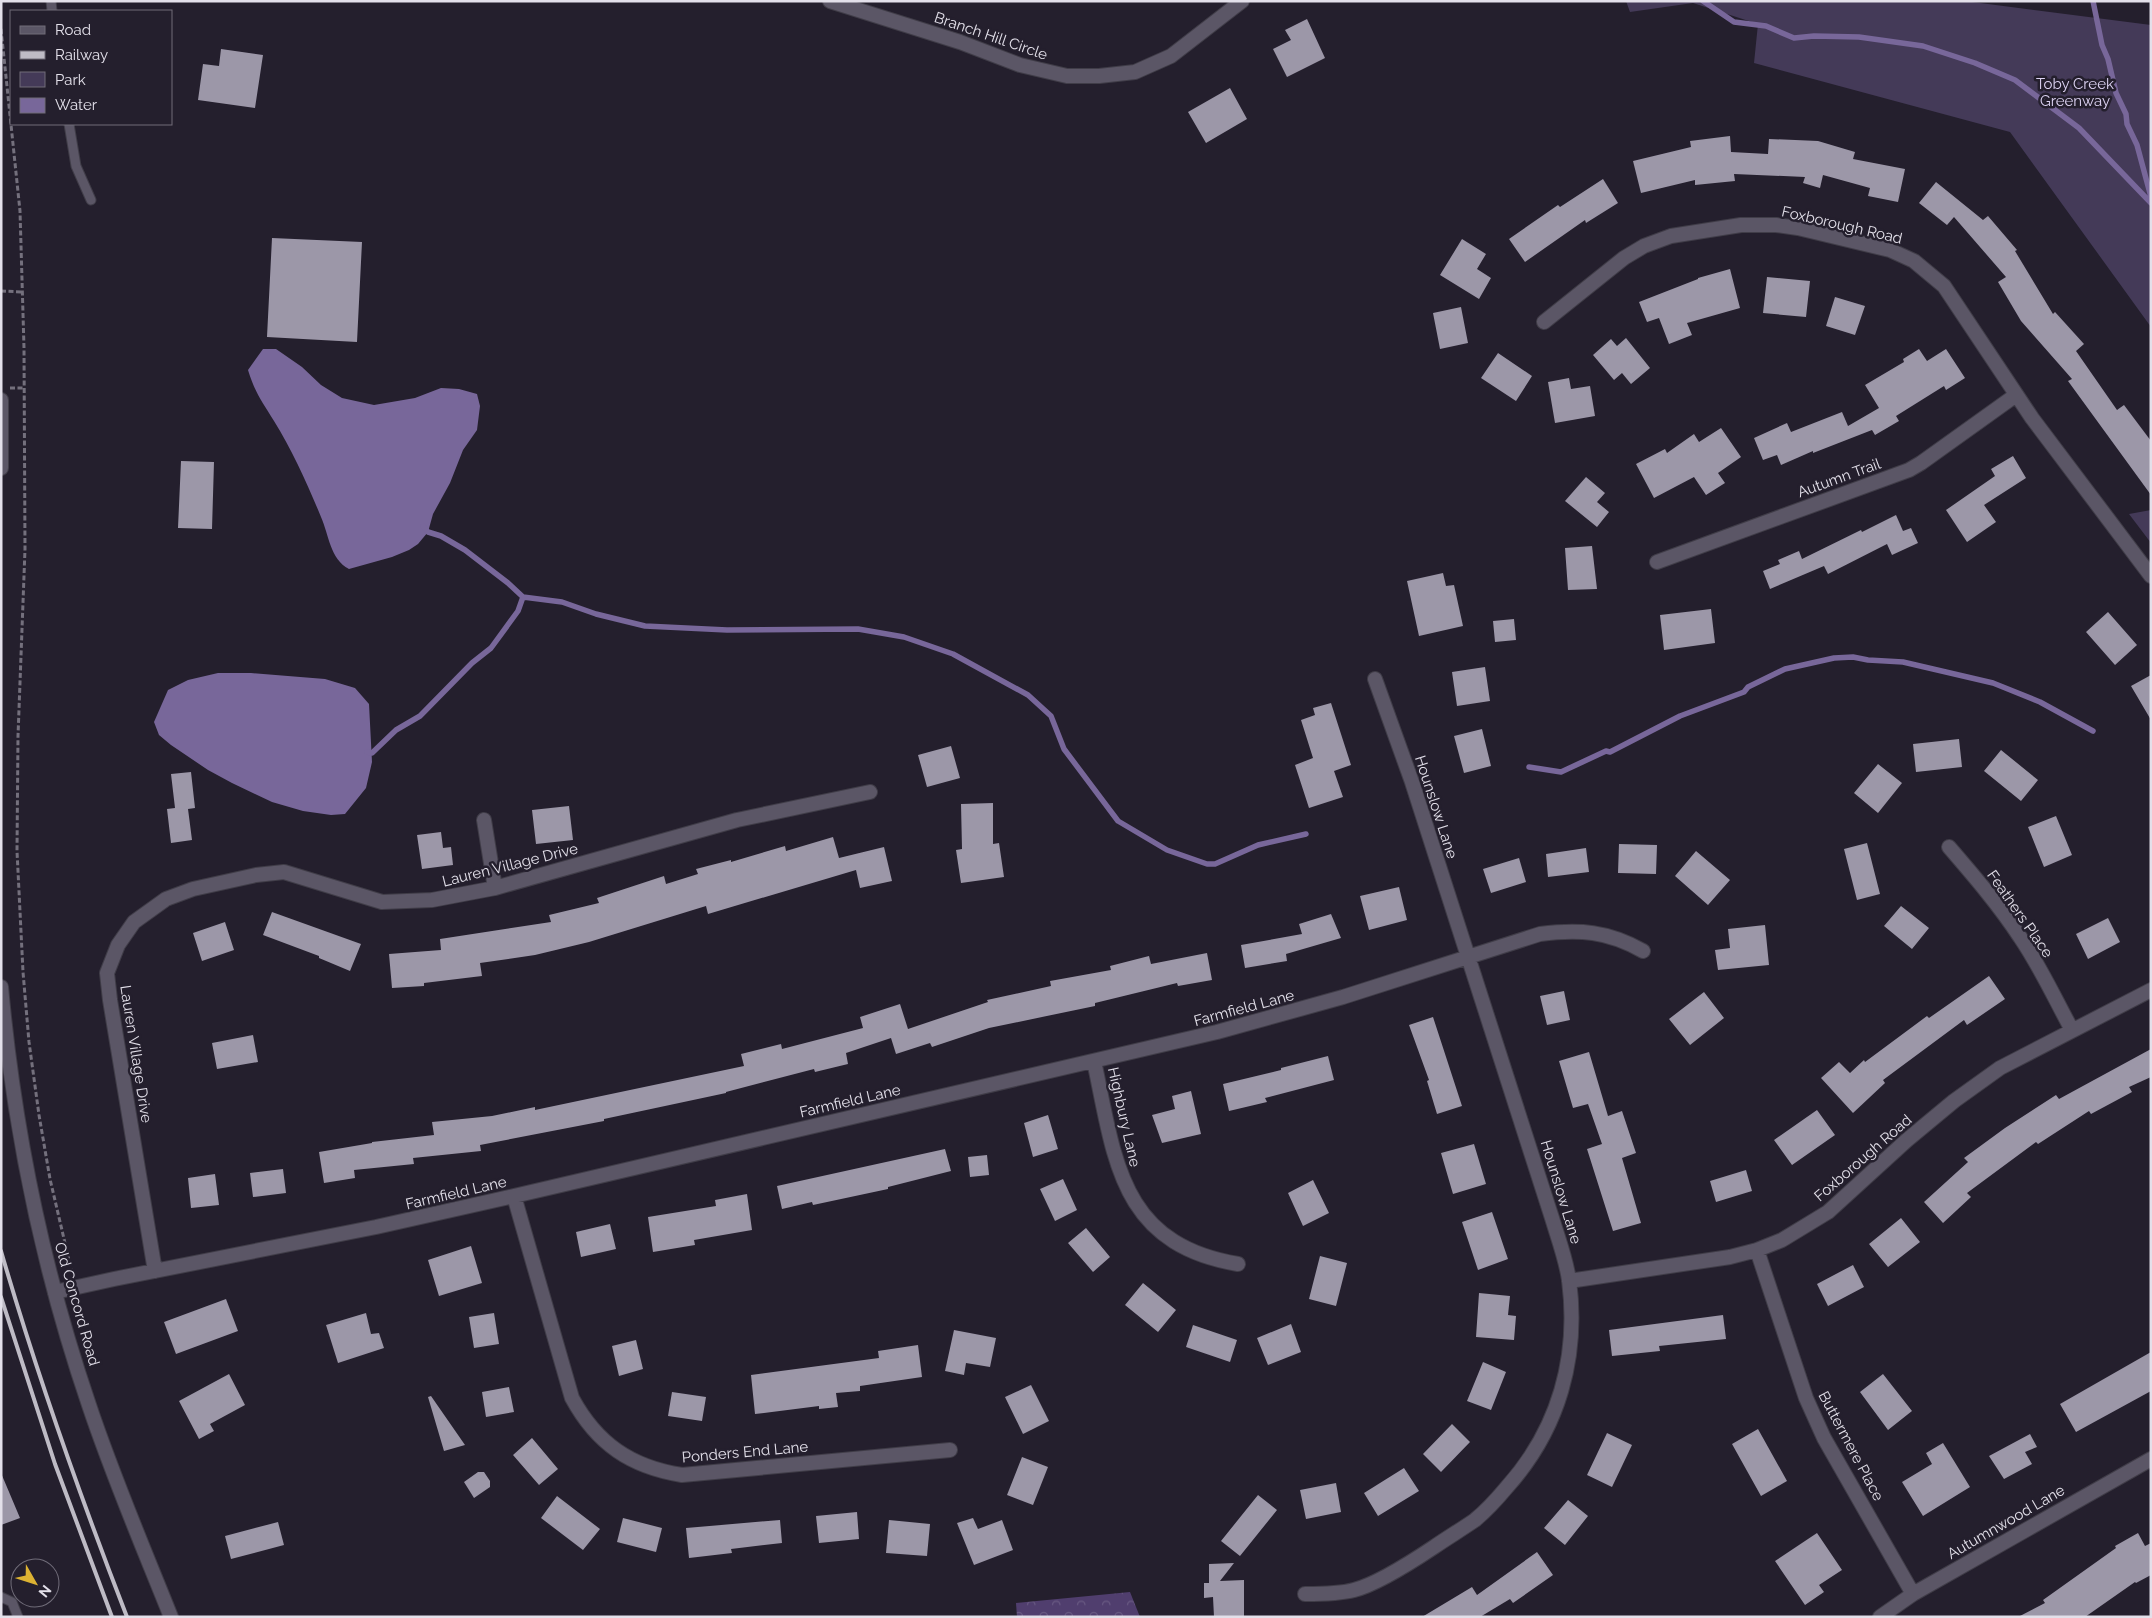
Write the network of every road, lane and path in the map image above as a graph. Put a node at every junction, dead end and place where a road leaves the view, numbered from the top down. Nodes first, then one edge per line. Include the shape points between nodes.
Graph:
1 (830, 1) edge
2 (1242, 1) edge
3 (1, 29) edge
4 (10, 115) edge
5 (11, 125) edge
6 (69, 125) edge
7 (91, 200) dead end
8 (1, 291) edge
9 (22, 292) junction
10 (1544, 322) dead end
11 (2016, 396) junction
12 (1, 400) edge
13 (1, 468) edge
14 (1657, 562) dead end
15 (2151, 576) edge
16 (1375, 679) dead end
17 (870, 792) dead end
18 (484, 820) dead end
19 (1948, 847) dead end
20 (495, 888) junction
21 (1643, 951) dead end
22 (1468, 956) junction
23 (1, 987) edge
24 (2151, 990) edge
25 (2072, 1030) junction
26 (1094, 1061) junction
27 (514, 1196) junction
28 (1757, 1250) junction
29 (1238, 1264) dead end
30 (155, 1271) junction
31 (1569, 1281) junction
32 (76, 1288) junction
33 (55, 1292) junction
34 (950, 1450) dead end
35 (2151, 1459) edge
36 (1305, 1594) dead end
37 (1913, 1594) junction
38 (1, 1597) edge
39 (18, 1617) edge
40 (171, 1617) edge
41 (1880, 1617) edge

1 - 2 street, Branch Hill Circle via 1036,70 1067,76 1099,76 1135,72 1171,56
3 - 4 path
5 - 9 path via 20,211
6 - 7 lane via 76,166
8 - 9 path
9 - 32 path via 26,540 18,726 17,851 29,1042 50,1179
10 - 11 street, Foxborough Road via 1624,258 1671,236 1741,225 1798,228 1890,250 1935,276 1952,296
11 - 14 street, Autumn Trail via 1908,470
11 - 15 street, Foxborough Road
12 - 13 street
16 - 22 street, Hounslow Lane
17 - 20 street, Lauren Village Drive via 737,820
18 - 20 street
19 - 25 street, Feathers Place via 2020,936
20 - 30 street, Lauren Village Drive via 432,900 382,902 284,872 193,889 166,899 134,922 118,945 107,973
21 - 22 street, Farmfield Lane via 1603,933 1557,932 1514,941
22 - 26 street, Farmfield Lane via 1290,1013
22 - 31 street, Hounslow Lane
23 - 33 street, Old Concord Road via 12,1090 39,1231
24 - 25 street, Foxborough Road
25 - 28 street, Foxborough Road via 2000,1068 1907,1140 1828,1212 1782,1240
26 - 27 street, Farmfield Lane
26 - 29 street, Highbury Lane via 1116,1162 1127,1189 1143,1214 1180,1245 1219,1261
27 - 30 street, Farmfield Lane
27 - 34 street, Ponders End Lane via 572,1398 587,1422 606,1442 634,1462 682,1475
28 - 31 street, Foxborough Road via 1730,1257
28 - 37 street, Buttermere Place via 1806,1398 1824,1438
30 - 32 street, Farmfield Lane
31 - 36 street, Hounslow Lane via 1572,1320 1562,1391 1551,1422 1517,1477 1475,1519 1368,1586 1353,1591
32 - 33 street, Farmfield Lane
33 - 40 street, Old Concord Road via 89,1405
35 - 37 street, Autumnwood Lane
37 - 41 street, Autumnwood Lane
38 - 39 lane via 12,1602

